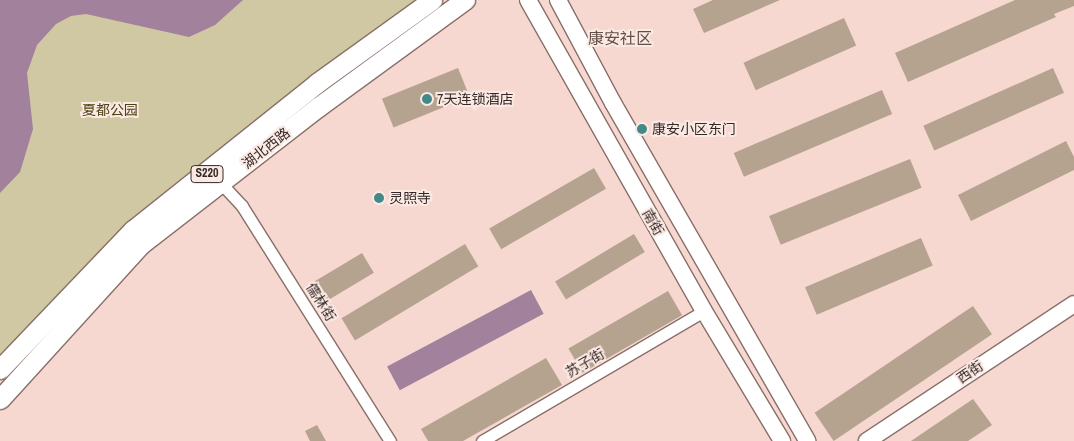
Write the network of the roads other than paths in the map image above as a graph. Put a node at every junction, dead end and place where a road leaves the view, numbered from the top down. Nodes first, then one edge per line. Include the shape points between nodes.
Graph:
1 (432, 0) edge
2 (465, 0) edge
3 (528, 0) edge
4 (558, 0) edge
5 (216, 177) junction
6 (1074, 304) edge
7 (704, 310) junction
8 (0, 370) edge
9 (0, 400) edge
10 (390, 441) edge
11 (482, 441) edge
12 (782, 441) edge
13 (807, 441) edge
14 (867, 441) edge

1 - 5 main road, 湖北西路 / S220 via 317,83
2 - 5 main road, 湖北西路 / S220
3 - 7 street, 南街
4 - 13 street, 南街 via 613,103
5 - 8 main road, 湖北西路 / S220 via 133,230
5 - 9 main road, 湖北西路 / S220 via 140,245
5 - 10 street, 儒林街 via 242,206
6 - 14 street, 西街
7 - 11 street, 苏子街
7 - 12 street, 南街

